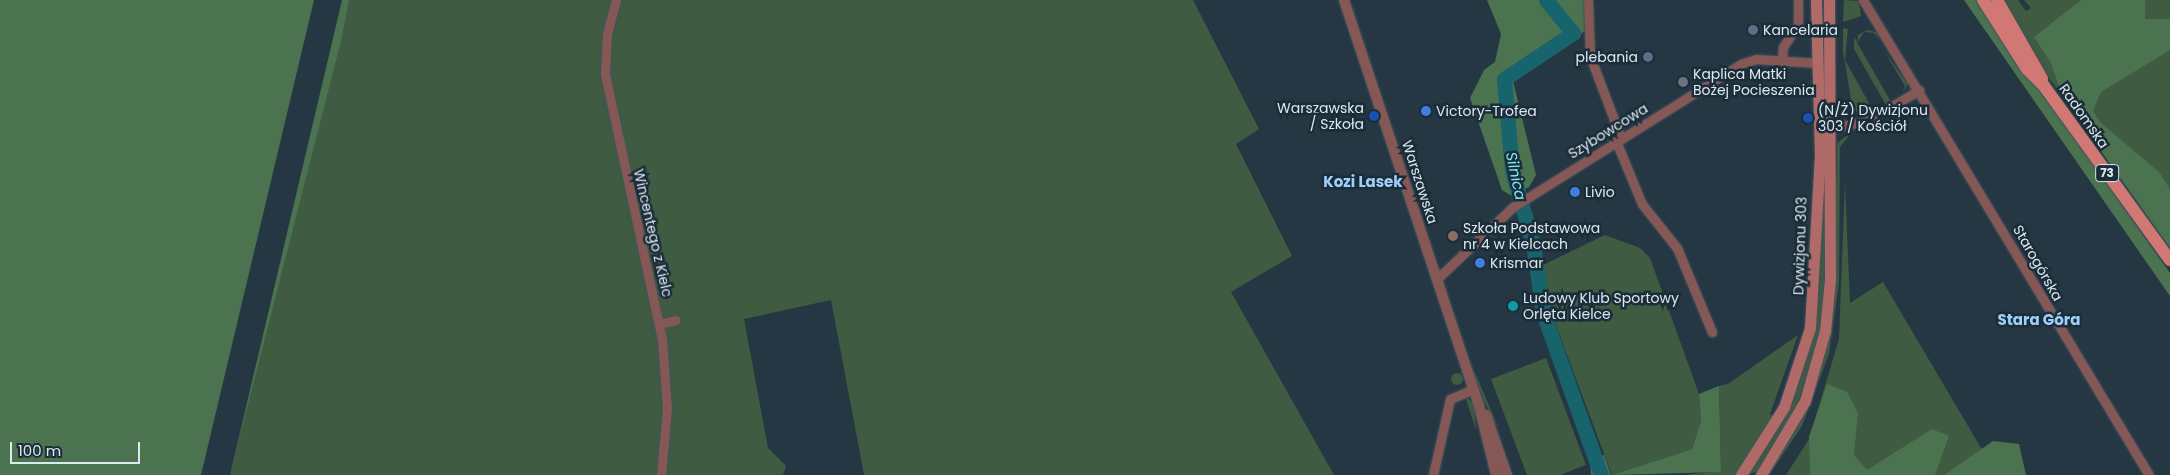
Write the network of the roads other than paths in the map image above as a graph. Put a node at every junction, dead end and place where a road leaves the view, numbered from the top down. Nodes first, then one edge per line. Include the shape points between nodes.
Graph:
1 (616, 0) edge
2 (1344, 0) edge
3 (1588, 0) edge
4 (1798, 0) edge
5 (1816, 0) edge
6 (1829, 0) edge
7 (1863, 0) edge
8 (1983, 0) edge
9 (1997, 0) edge
10 (1782, 60) junction
11 (1818, 63) junction
12 (2044, 86) junction
13 (1919, 90) junction
14 (1831, 128) junction
15 (1619, 140) junction
16 (2170, 260) edge
17 (1438, 279) junction
18 (676, 320) dead end
19 (659, 324) junction
20 (1712, 332) dead end
21 (1474, 389) junction
22 (1478, 402) junction
23 (661, 475) edge
24 (1433, 475) edge
25 (1496, 475) edge
26 (1507, 475) edge
27 (1741, 475) edge
28 (1761, 475) edge
29 (2149, 475) edge

1 - 19 street, Wincentego z Kielc via 605,45 606,90
2 - 17 street, Warszawska
3 - 15 street via 1590,56
4 - 10 street via 1798,24 1783,47
5 - 11 main road, Dywizjonu 303
6 - 14 main road, Dywizjonu 303
7 - 13 street, Starogórska
8 - 12 main road, Radomska / 73 via 2016,52
9 - 12 main road, Radomska / 73
10 - 11 street, Szybowcowa
10 - 15 street, Szybowcowa via 1741,64
11 - 27 main road, Dywizjonu 303 via 1820,156 1810,328 1784,407
12 - 16 main road, Radomska / 73
13 - 14 street via 1867,121
13 - 29 street, Starogórska
14 - 28 main road, Dywizjonu 303 via 1830,280 1825,331 1805,401
15 - 17 street, Szybowcowa via 1513,207
15 - 20 street via 1642,204 1676,248
17 - 21 street, Warszawska
18 - 19 street
19 - 23 street, Wincentego z Kielc via 667,408
21 - 22 street, Warszawska
21 - 24 street via 1450,399
22 - 25 street, Warszawska
22 - 26 street, Warszawska

